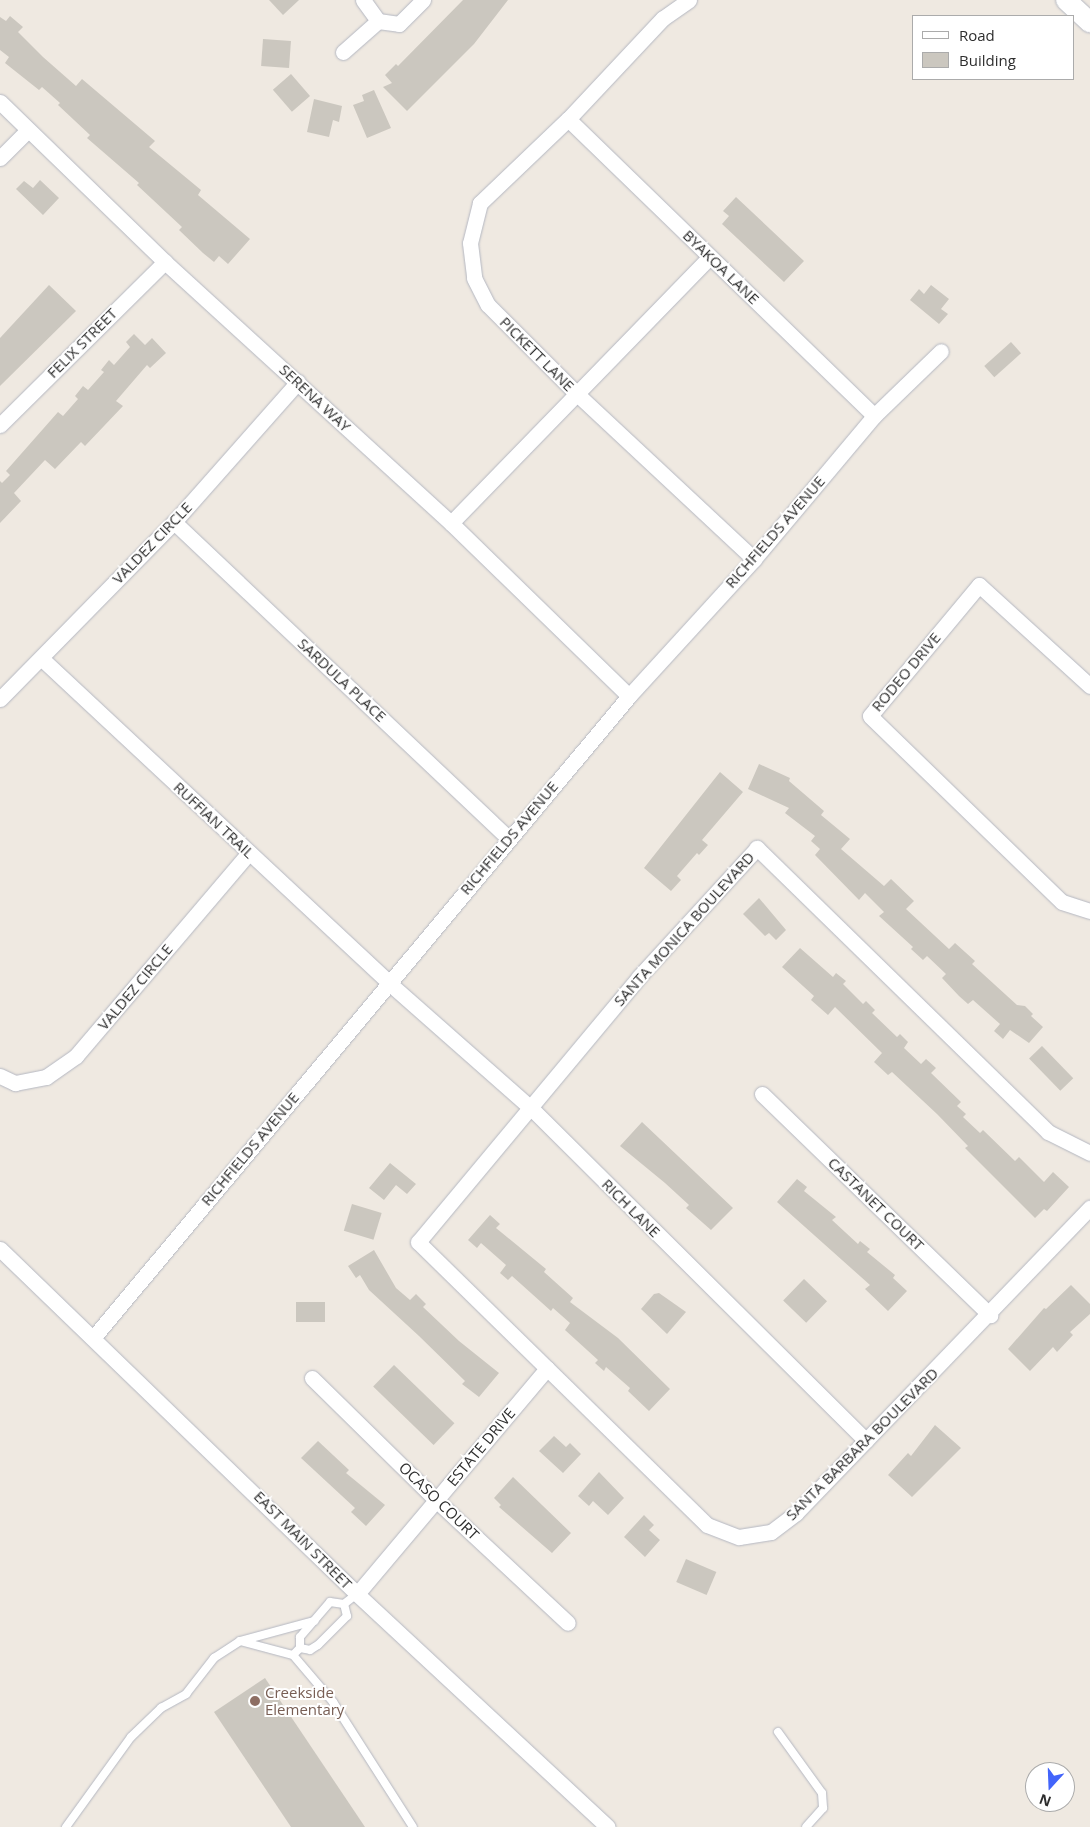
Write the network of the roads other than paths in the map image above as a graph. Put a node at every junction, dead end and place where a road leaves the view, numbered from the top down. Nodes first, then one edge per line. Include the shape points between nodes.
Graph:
1 (363, 0) edge
2 (423, 0) edge
3 (689, 0) edge
4 (1066, 0) edge
5 (378, 21) junction
6 (1090, 22) edge
7 (343, 52) dead end
8 (0, 102) edge
9 (568, 119) junction
10 (27, 131) junction
11 (0, 158) edge
12 (710, 257) junction
13 (165, 262) junction
14 (941, 352) dead end
15 (298, 382) junction
16 (577, 394) junction
17 (874, 416) junction
18 (0, 425) edge
19 (174, 522) junction
20 (451, 523) junction
21 (754, 558) junction
22 (41, 658) junction
23 (1090, 686) edge
24 (629, 696) junction
25 (0, 699) edge
26 (509, 839) junction
27 (249, 853) junction
28 (1090, 911) edge
29 (388, 982) junction
30 (0, 1076) edge
31 (762, 1094) dead end
32 (531, 1108) junction
33 (1090, 1152) edge
34 (1090, 1208) edge
35 (418, 1242) joint
36 (0, 1250) edge
37 (990, 1315) junction
38 (92, 1338) junction
39 (547, 1368) junction
40 (312, 1378) dead end
41 (866, 1441) junction
42 (436, 1500) junction
43 (358, 1594) junction
44 (344, 1604) junction
45 (314, 1621) junction
46 (568, 1623) dead end
47 (240, 1641) junction
48 (300, 1648) junction
49 (294, 1655) junction
50 (778, 1732) dead end
51 (66, 1827) edge
52 (413, 1827) edge
53 (608, 1827) edge
54 (806, 1827) edge

1 - 5 street
2 - 5 street via 400,24
3 - 9 street, PICKETT LANE via 663,18
4 - 6 street
5 - 7 street
8 - 10 street, SERENA WAY
9 - 12 street, BYAKOA LANE
9 - 16 street, PICKETT LANE via 480,203 470,243 474,278 488,305
10 - 11 street
10 - 13 street, SERENA WAY
12 - 16 street
12 - 17 street, BYAKOA LANE
13 - 15 street, SERENA WAY
13 - 18 street, FELIX STREET
14 - 17 street, RICHFIELDS AVENUE
15 - 19 street, VALDEZ CIRCLE
15 - 20 street, SERENA WAY
16 - 20 street
16 - 21 street, PICKETT LANE
17 - 21 street, RICHFIELDS AVENUE
19 - 22 street, VALDEZ CIRCLE
19 - 26 street, SARDULA PLACE
20 - 24 street, SERENA WAY
21 - 24 street, RICHFIELDS AVENUE
22 - 25 street, VALDEZ CIRCLE
22 - 27 street, RUFFIAN TRAIL
23 - 28 street, RODEO DRIVE via 980,585 870,716 1062,902
24 - 26 street, RICHFIELDS AVENUE
26 - 29 street, RICHFIELDS AVENUE
27 - 29 street, RUFFIAN TRAIL
27 - 30 street, VALDEZ CIRCLE via 76,1056 46,1077 15,1083
29 - 32 street, RICH LANE
29 - 38 street, RICHFIELDS AVENUE
31 - 37 street, CASTANET COURT
32 - 33 street, SANTA MONICA BOULEVARD via 639,977 757,848 1048,1132
32 - 35 street, SANTA MONICA BOULEVARD
32 - 41 street, RICH LANE
34 - 37 street, SANTA BARBARA BOULEVARD
35 - 39 street, SANTA BARBARA BOULEVARD
36 - 38 street, EAST MAIN STREET
37 - 41 street, SANTA BARBARA BOULEVARD
38 - 43 street, EAST MAIN STREET
39 - 41 street, SANTA BARBARA BOULEVARD via 706,1525 739,1537 771,1532 796,1513
39 - 42 street, ESTATE DRIVE
40 - 42 street, OCASO COURT
42 - 43 street, ESTATE DRIVE
42 - 46 street, OCASO COURT
43 - 44 lane
43 - 53 street, EAST MAIN STREET
44 - 45 lane via 330,1602
44 - 48 lane via 347,1616 318,1645 310,1650
45 - 47 lane
45 - 48 lane via 300,1637
47 - 49 lane
47 - 51 lane via 214,1658 186,1694 161,1708 131,1737
48 - 49 lane
49 - 52 lane via 334,1702
50 - 54 lane via 822,1793 824,1808

